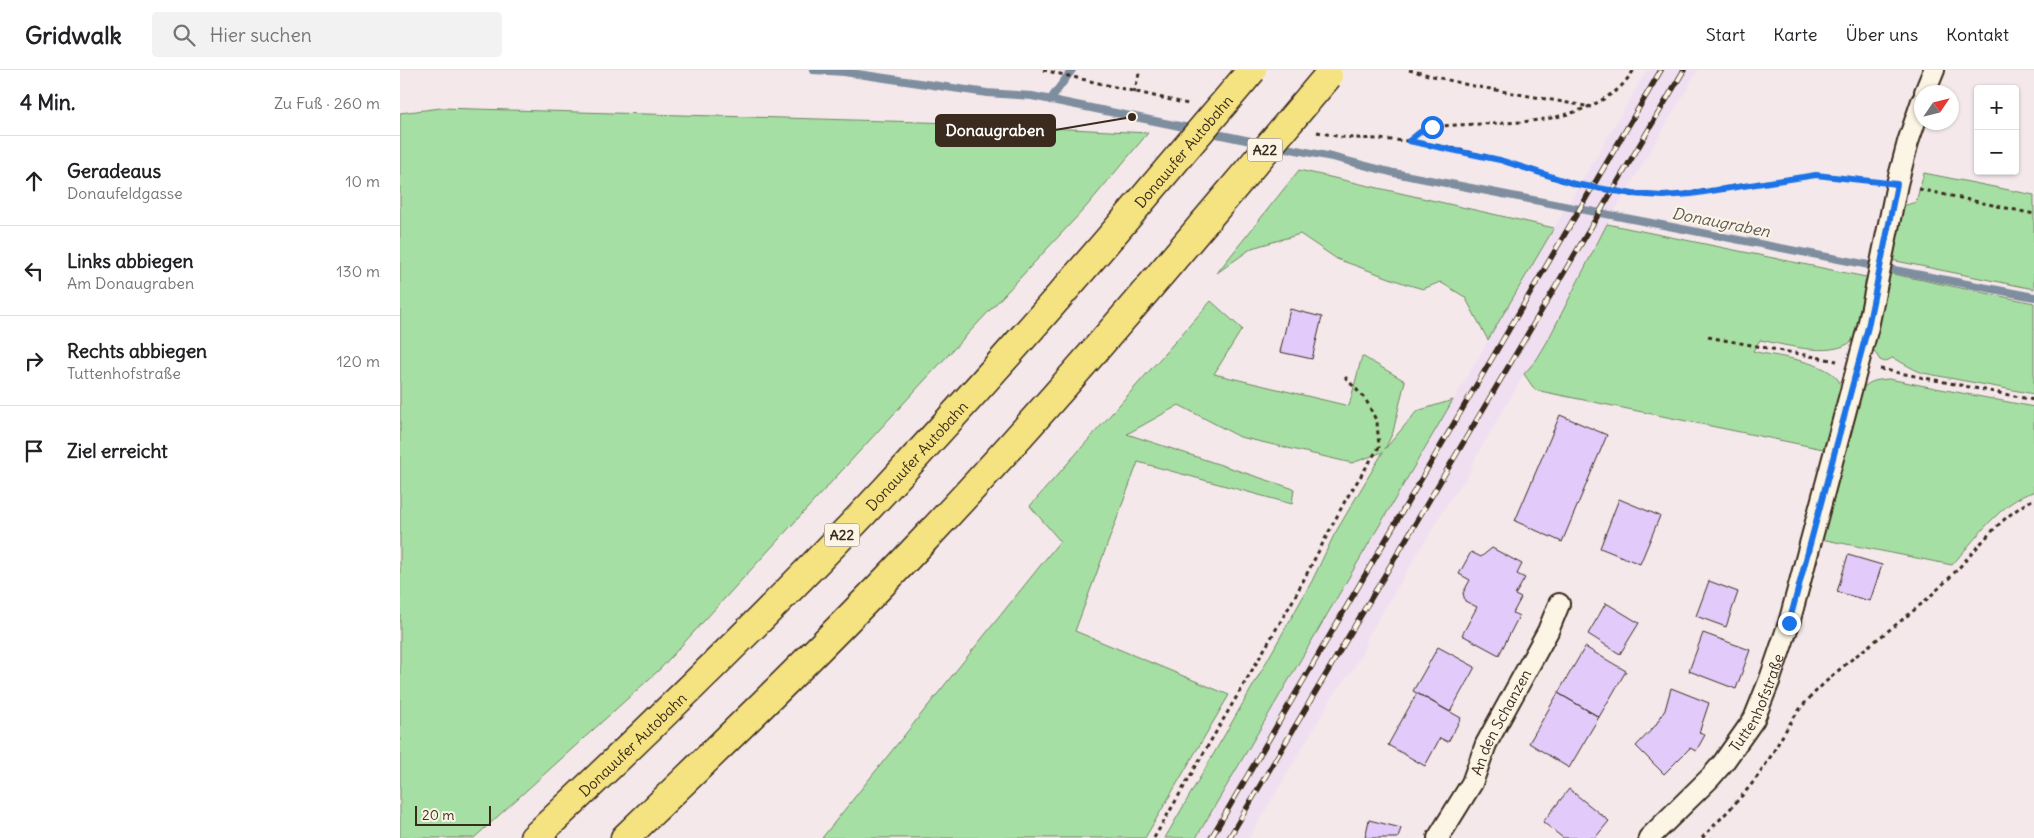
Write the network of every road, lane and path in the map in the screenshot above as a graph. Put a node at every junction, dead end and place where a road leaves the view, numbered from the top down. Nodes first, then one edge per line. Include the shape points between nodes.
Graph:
1 (1043, 70) edge
2 (1140, 70) edge
3 (1252, 70) edge
4 (1409, 70) edge
5 (1634, 70) edge
6 (1934, 70) edge
7 (1330, 73) edge
8 (1079, 79) dead end
9 (1928, 85) edge
10 (1134, 93) dead end
11 (1591, 107) junction
12 (1914, 124) edge
13 (1383, 140) dead end
14 (1409, 141) junction
15 (1897, 184) junction
16 (2034, 214) edge
17 (1708, 337) dead end
18 (1858, 365) junction
19 (1345, 377) dead end
20 (2034, 400) edge
21 (2034, 499) edge
22 (1559, 604) dead end
23 (534, 838) edge
24 (625, 838) edge
25 (1154, 838) edge
26 (1438, 838) edge
27 (1649, 838) edge
28 (1702, 838) edge

1 - 8 path
2 - 10 path
3 - 23 highway, Donauufer Autobahn / A22, bridge via 1131,214 878,498 711,668
4 - 11 path via 1468,85
5 - 11 path via 1618,89
6 - 9 street
7 - 24 highway, A22, bridge via 1069,380 926,538 754,714
11 - 14 path via 1543,121 1432,127
12 - 15 street, Tuttenhofstraße
13 - 14 path
14 - 15 path via 1500,160 1575,184 1633,194 1691,194 1816,175
15 - 16 path
15 - 18 street, Tuttenhofstraße
17 - 18 path
18 - 20 path
18 - 27 street, Tuttenhofstraße via 1789,623 1763,699 1754,719 1723,763
19 - 25 path via 1366,400 1377,422 1379,447 1345,501 1292,602
21 - 28 path via 2002,520 1944,584 1822,685 1795,716 1744,794
22 - 26 street, An den Schanzen via 1548,631 1486,744 1472,782

